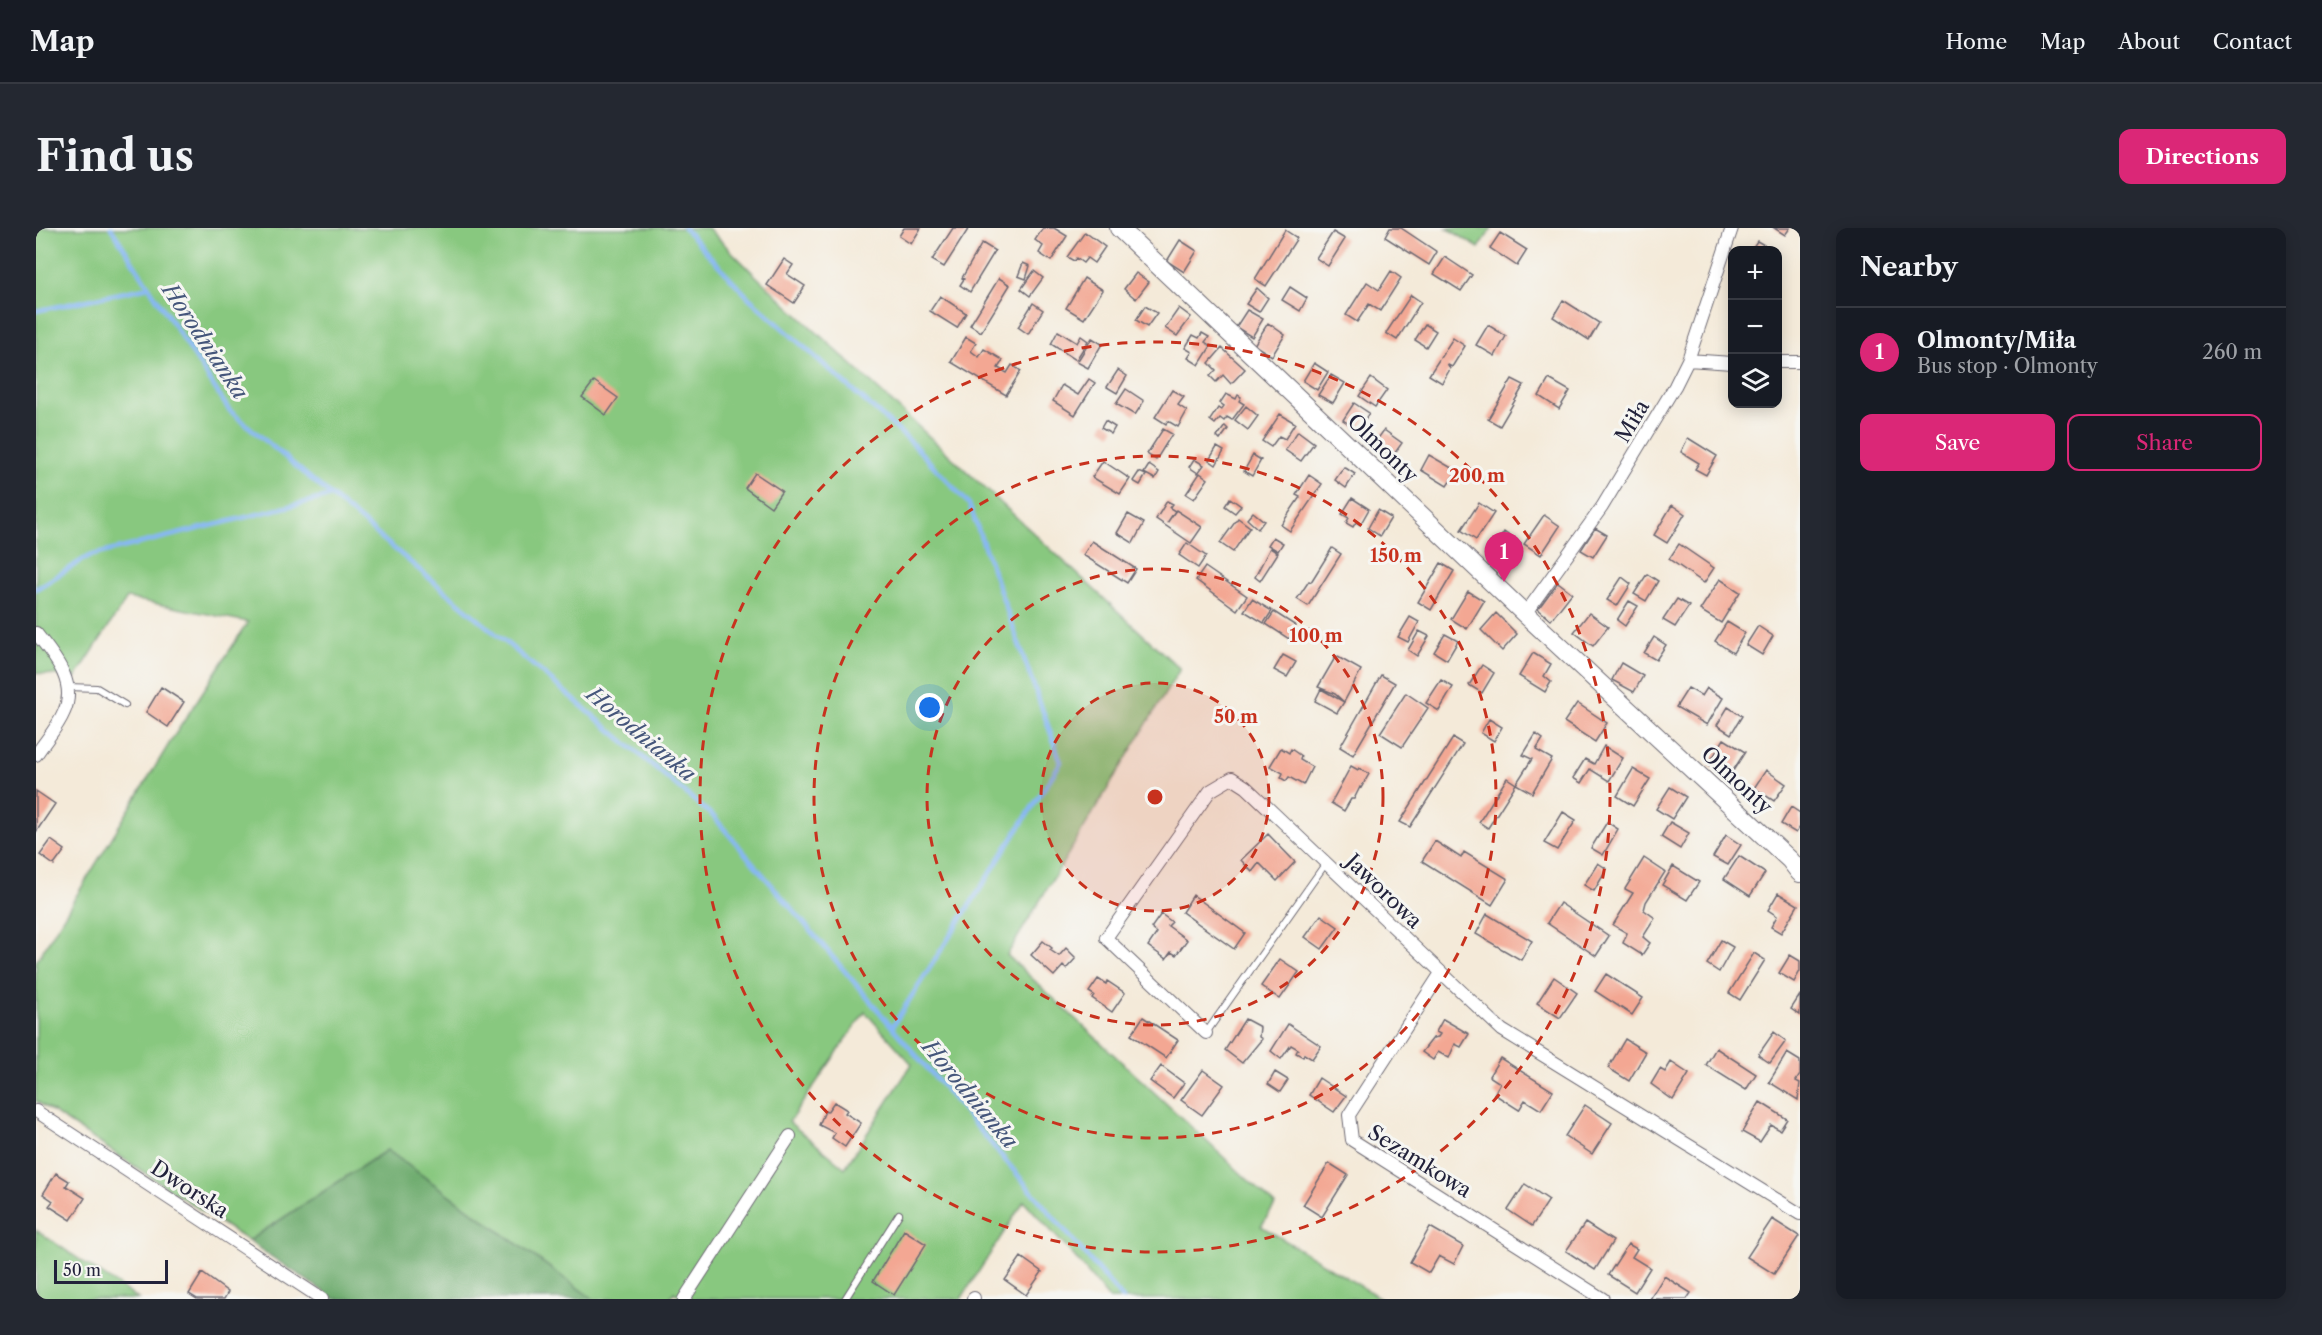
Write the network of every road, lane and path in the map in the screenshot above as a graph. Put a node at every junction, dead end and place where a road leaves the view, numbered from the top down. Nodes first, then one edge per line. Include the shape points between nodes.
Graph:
1 (1119, 228) edge
2 (1732, 228) edge
3 (1689, 360) junction
4 (1782, 362) edge
5 (1800, 362) edge
6 (1728, 363) edge
7 (1525, 614) junction
8 (36, 633) edge
9 (68, 687) junction
10 (124, 705) dead end
11 (36, 755) edge
12 (1326, 862) junction
13 (1797, 867) edge
14 (1441, 973) junction
15 (1206, 1033) joint
16 (36, 1111) edge
17 (790, 1136) dead end
18 (899, 1214) dead end
19 (1800, 1214) edge
20 (322, 1299) edge
21 (684, 1299) edge
22 (845, 1299) edge
23 (1603, 1299) edge

1 - 7 street, Olmonty
2 - 3 street, Miła
3 - 6 street
3 - 7 street, Miła via 1602,507
4 - 5 street
7 - 13 street, Olmonty
8 - 9 street via 59,663
9 - 10 lane via 97,688
9 - 11 street via 65,711
12 - 14 street, Jaworowa
12 - 15 lane
12 - 15 street, Jaworowa via 1232,778 1210,790 1112,929 1106,938
14 - 19 street, Jaworowa via 1502,1030
14 - 23 street, Sezamkowa via 1349,1115 1352,1140
16 - 20 street, Dworska
17 - 21 street
18 - 22 lane

